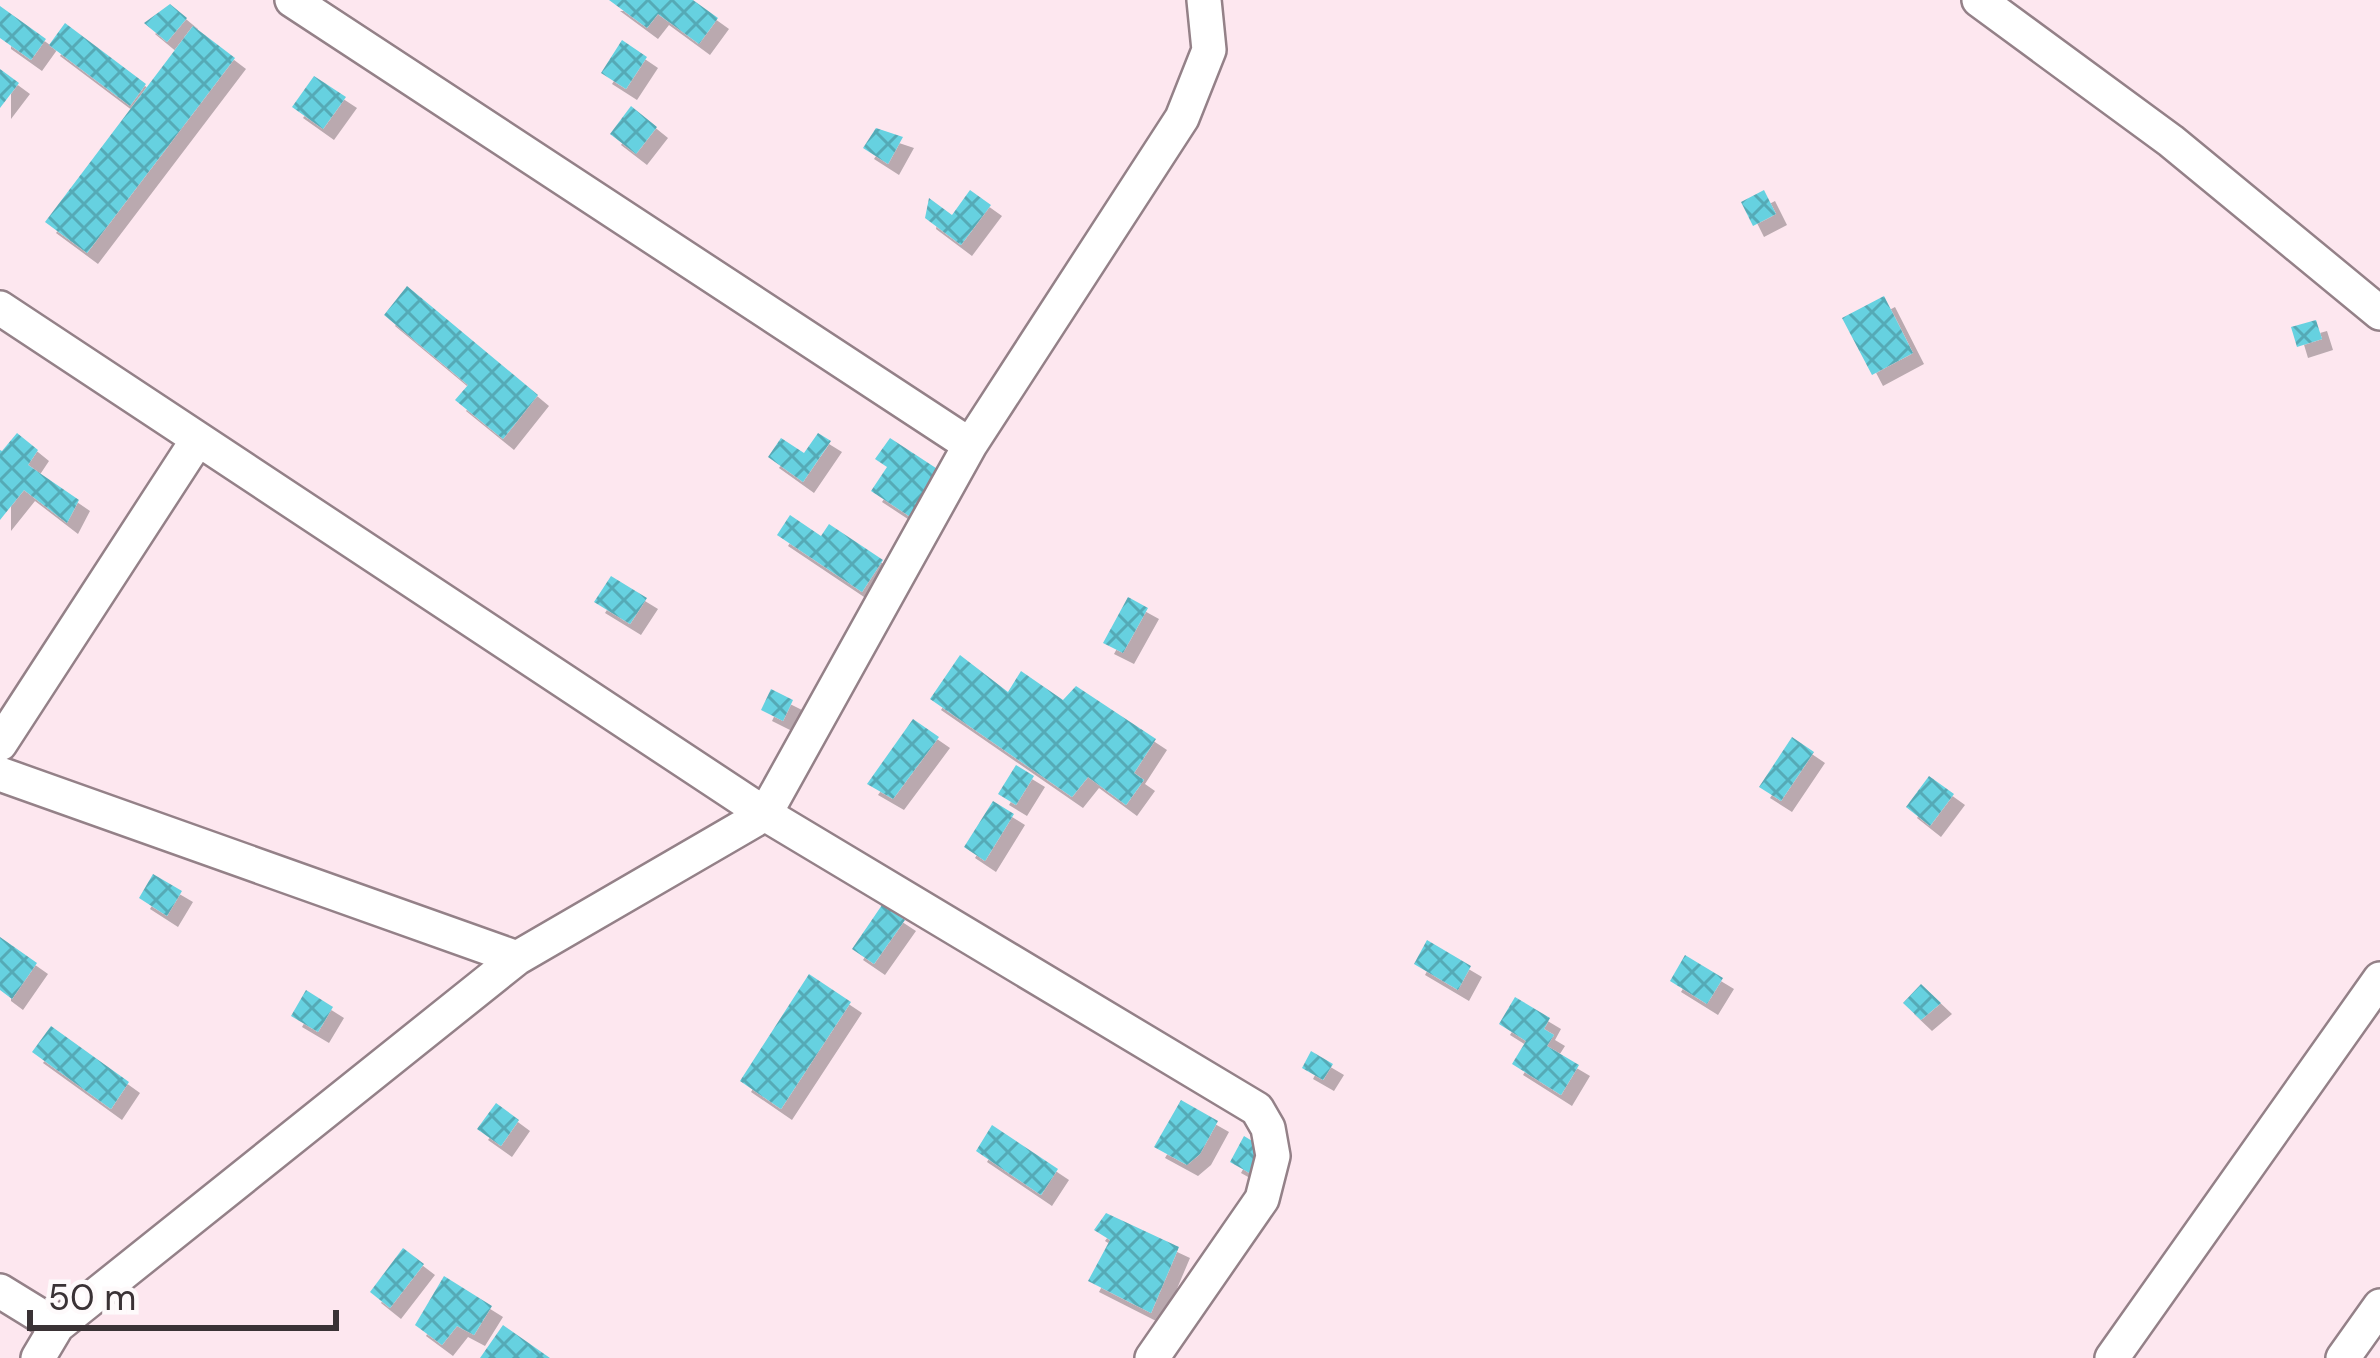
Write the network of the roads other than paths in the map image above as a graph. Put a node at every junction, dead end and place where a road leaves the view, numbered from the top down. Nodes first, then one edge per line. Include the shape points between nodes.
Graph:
1 (292, 0) edge
2 (1204, 0) edge
3 (1979, 0) edge
4 (0, 308) edge
5 (2380, 313) edge
6 (198, 439) junction
7 (970, 445) junction
8 (0, 744) edge
9 (0, 774) edge
10 (765, 814) junction
11 (517, 958) junction
12 (2380, 979) edge
13 (0, 1291) edge
14 (2380, 1306) edge
15 (57, 1326) junction
16 (38, 1358) edge
17 (1152, 1358) edge
18 (2111, 1358) edge
19 (2343, 1358) edge

1 - 7 street
2 - 7 street via 1209,50 1181,118
3 - 5 street via 2171,141
4 - 6 street
6 - 8 street
6 - 10 street
7 - 10 street
9 - 11 street
10 - 11 street
10 - 17 street via 1257,1109 1273,1156 1262,1199
11 - 15 street
12 - 18 street
13 - 15 street
14 - 19 street
15 - 16 street

